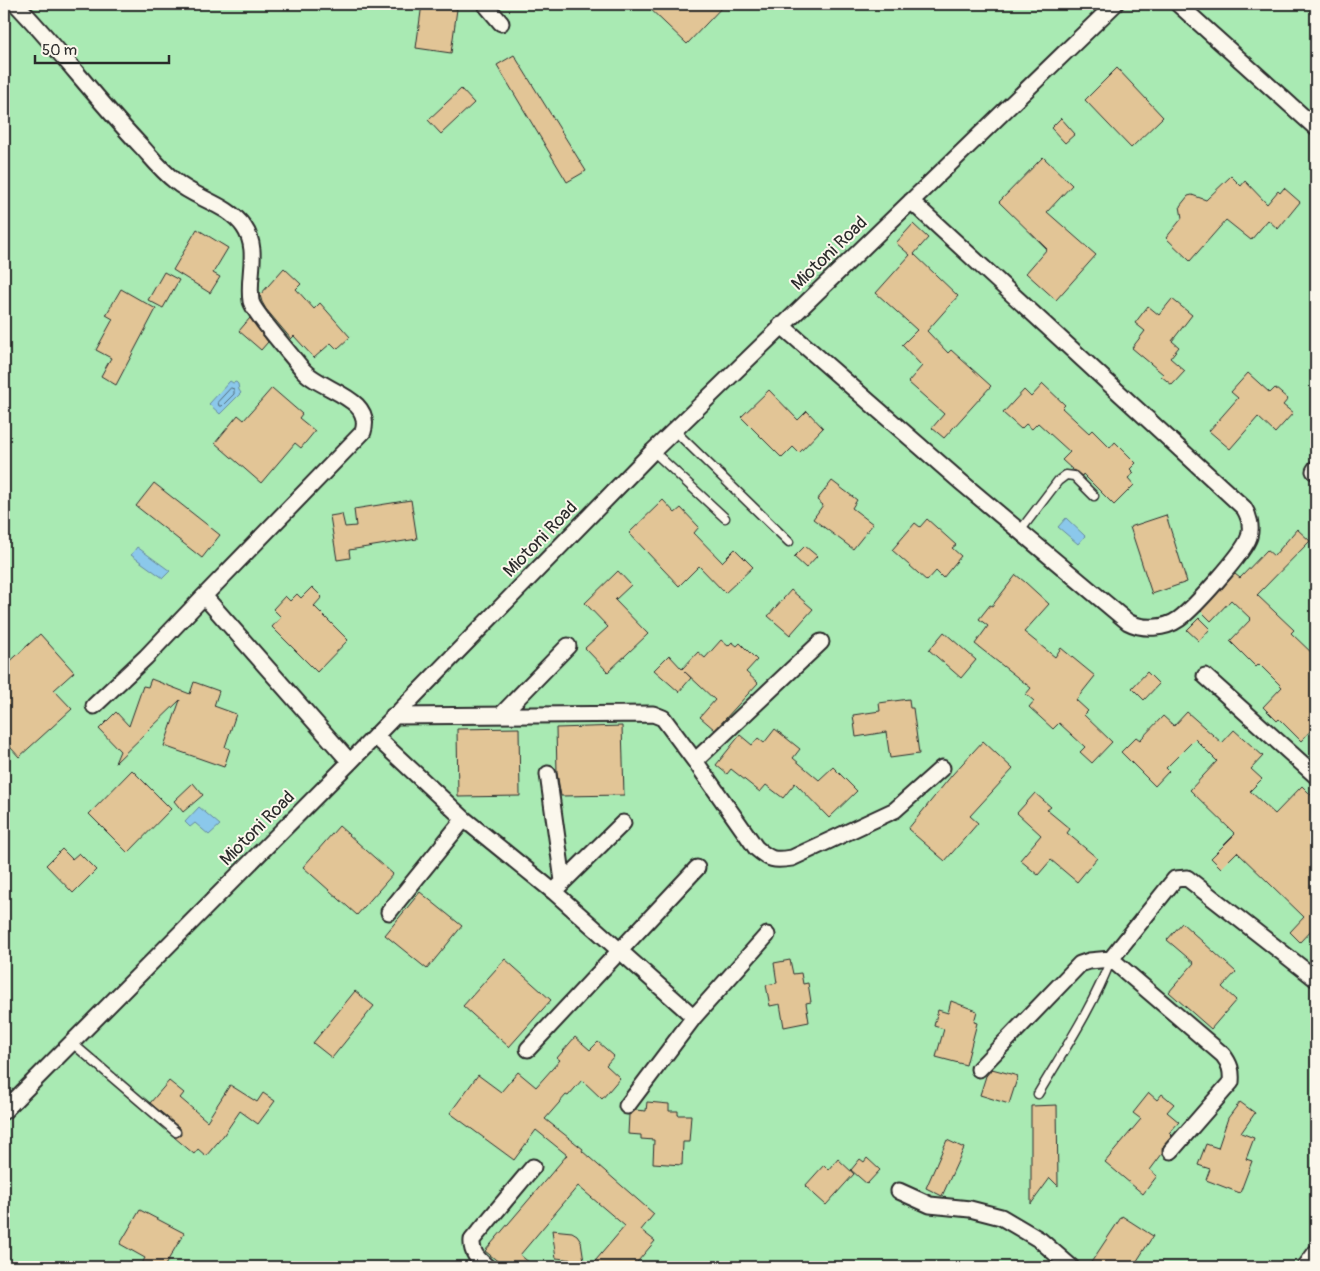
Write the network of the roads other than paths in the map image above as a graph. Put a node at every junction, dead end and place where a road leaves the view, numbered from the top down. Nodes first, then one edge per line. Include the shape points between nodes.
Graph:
1 (16, 4) edge
2 (485, 4) edge
3 (1115, 4) edge
4 (1178, 4) edge
5 (501, 23) dead end
6 (1316, 128) edge
7 (910, 201) junction
8 (781, 325) junction
9 (674, 430) junction
10 (653, 450) junction
11 (1094, 496) dead end
12 (724, 518) dead end
13 (1020, 531) junction
14 (789, 542) dead end
15 (204, 596) junction
16 (821, 642) dead end
17 (568, 646) dead end
18 (1205, 676) dead end
19 (94, 706) dead end
20 (501, 715) junction
21 (393, 716) junction
22 (374, 736) junction
23 (695, 761) junction
24 (350, 762) junction
25 (942, 768) dead end
26 (548, 774) dead end
27 (1316, 776) edge
28 (464, 819) junction
29 (623, 823) dead end
30 (697, 868) dead end
31 (558, 886) junction
32 (389, 912) dead end
33 (767, 935) dead end
34 (620, 951) junction
35 (1111, 959) junction
36 (1316, 979) edge
37 (694, 1017) junction
38 (71, 1042) junction
39 (528, 1049) dead end
40 (980, 1070) dead end
41 (1038, 1094) dead end
42 (626, 1106) dead end
43 (4, 1111) edge
44 (176, 1132) dead end
45 (1171, 1151) dead end
46 (533, 1167) dead end
47 (899, 1191) dead end
48 (1316, 1252) edge
49 (487, 1267) edge
50 (1071, 1267) edge
51 (1305, 1267) edge

1 - 15 street via 49,38 110,114 174,181 230,214 244,227 252,246 251,302 306,373 358,405 364,415 366,424 363,432
2 - 5 street
3 - 7 street, Miotoni Road
4 - 6 street
7 - 8 street, Miotoni Road
7 - 13 street via 1244,508 1250,524 1246,544 1214,584 1179,619 1154,627 1128,622
8 - 9 street, Miotoni Road
8 - 13 street
9 - 10 street, Miotoni Road
9 - 14 lane
10 - 12 lane
10 - 21 street, Miotoni Road
11 - 13 lane via 1074,476 1066,476 1058,481
15 - 19 street via 146,658
15 - 24 street
16 - 23 street
17 - 20 street
18 - 27 street
20 - 21 street
20 - 23 street via 653,714 663,718
21 - 22 street, Miotoni Road
22 - 24 street, Miotoni Road
22 - 28 street
23 - 25 street via 756,848 767,858 778,861 792,858 895,810
24 - 38 street, Miotoni Road
26 - 31 street
28 - 31 street
28 - 32 street
29 - 31 street
30 - 34 street
31 - 34 street
33 - 37 street
34 - 37 street
34 - 39 street
35 - 36 street via 1175,879 1181,877 1187,878
35 - 40 street via 1080,964
35 - 41 lane via 1103,981
35 - 45 street via 1229,1062 1231,1082
37 - 42 street
38 - 43 street, Miotoni Road
38 - 44 lane
46 - 49 street via 472,1240 474,1253
47 - 50 street via 930,1205 970,1209 1001,1217 1040,1240
48 - 51 street

